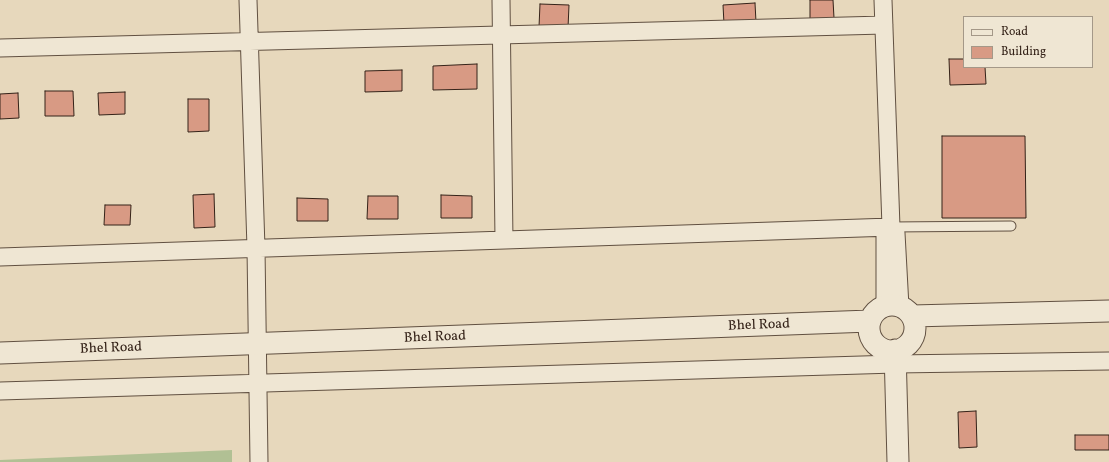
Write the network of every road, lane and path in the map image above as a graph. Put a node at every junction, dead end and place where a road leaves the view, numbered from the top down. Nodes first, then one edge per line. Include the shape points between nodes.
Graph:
1 (248, 0) edge
2 (501, 0) edge
3 (883, 0) edge
4 (884, 25) junction
5 (501, 35) junction
6 (249, 41) junction
7 (0, 48) edge
8 (1011, 226) dead end
9 (891, 227) junction
10 (504, 240) junction
11 (256, 248) junction
12 (0, 257) edge
13 (899, 310) junction
14 (1109, 311) edge
15 (870, 322) junction
16 (257, 344) junction
17 (0, 353) edge
18 (895, 357) junction
19 (1109, 361) edge
20 (258, 384) junction
21 (0, 392) edge
22 (259, 462) edge
23 (898, 462) edge

1 - 6 street
2 - 5 street
3 - 4 street
4 - 5 street
4 - 9 street
5 - 6 street
5 - 10 street
6 - 7 street
6 - 11 street
8 - 9 lane
9 - 10 street
9 - 13 street via 885,233
10 - 11 street
11 - 12 street
11 - 16 street
13 - 14 street
13 - 15 street via 879,309
13 - 18 street via 915,323 915,330 909,344
15 - 16 street, Bhel Road
15 - 18 street via 869,329 874,342
16 - 17 street, Bhel Road
16 - 20 street
18 - 19 street
18 - 20 street
18 - 23 street
20 - 21 street
20 - 22 street

